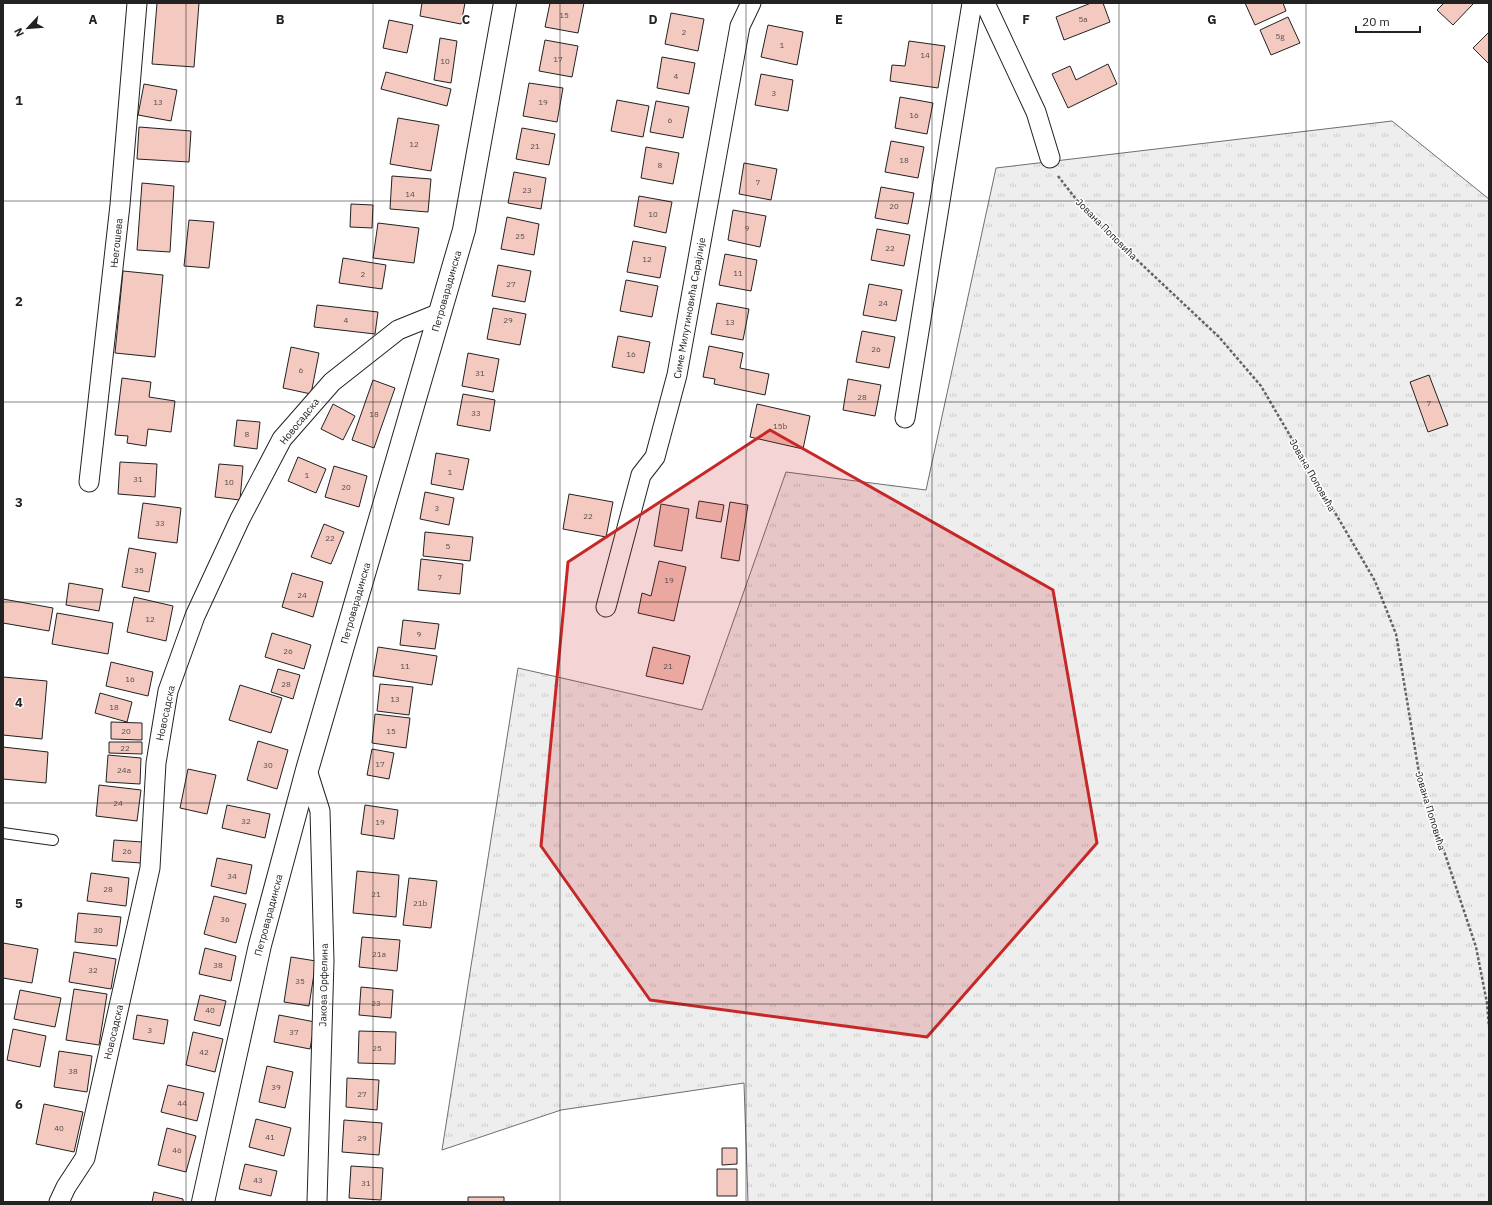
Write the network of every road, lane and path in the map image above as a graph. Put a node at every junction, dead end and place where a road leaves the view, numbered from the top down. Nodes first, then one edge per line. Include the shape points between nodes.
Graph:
1 (137, 3) edge
2 (505, 3) edge
3 (751, 3) edge
4 (972, 3) edge
5 (985, 3) edge
6 (1050, 158) joint
7 (440, 313) junction
8 (906, 418) dead end
9 (89, 482) dead end
10 (606, 608) dead end
11 (307, 770) junction
12 (3, 834) edge
13 (53, 840) dead end
14 (1489, 1027) edge
15 (60, 1202) edge
16 (203, 1202) edge
17 (317, 1202) edge

1 - 9 street, Његошева via 120,205
2 - 7 street, Петроварадинска via 464,230
3 - 10 street, Симе Милутиновића Сарајлије via 740,26 677,375 655,457 641,475
4 - 8 street
5 - 6 street via 1036,112
6 - 14 path, Јована Поповића via 1060,180 1086,212 1219,336 1261,386 1375,581 1396,634 1420,779 1476,947 1487,1002
7 - 11 street, Петроварадинска
7 - 15 street, Новосадска via 398,330 332,382 282,439 240,519 195,616 168,691 156,763 150,868 85,1158 66,1187
11 - 16 street, Петроварадинска via 260,945
11 - 17 street, Јакова Орфелина via 320,810 324,961
12 - 13 lane

